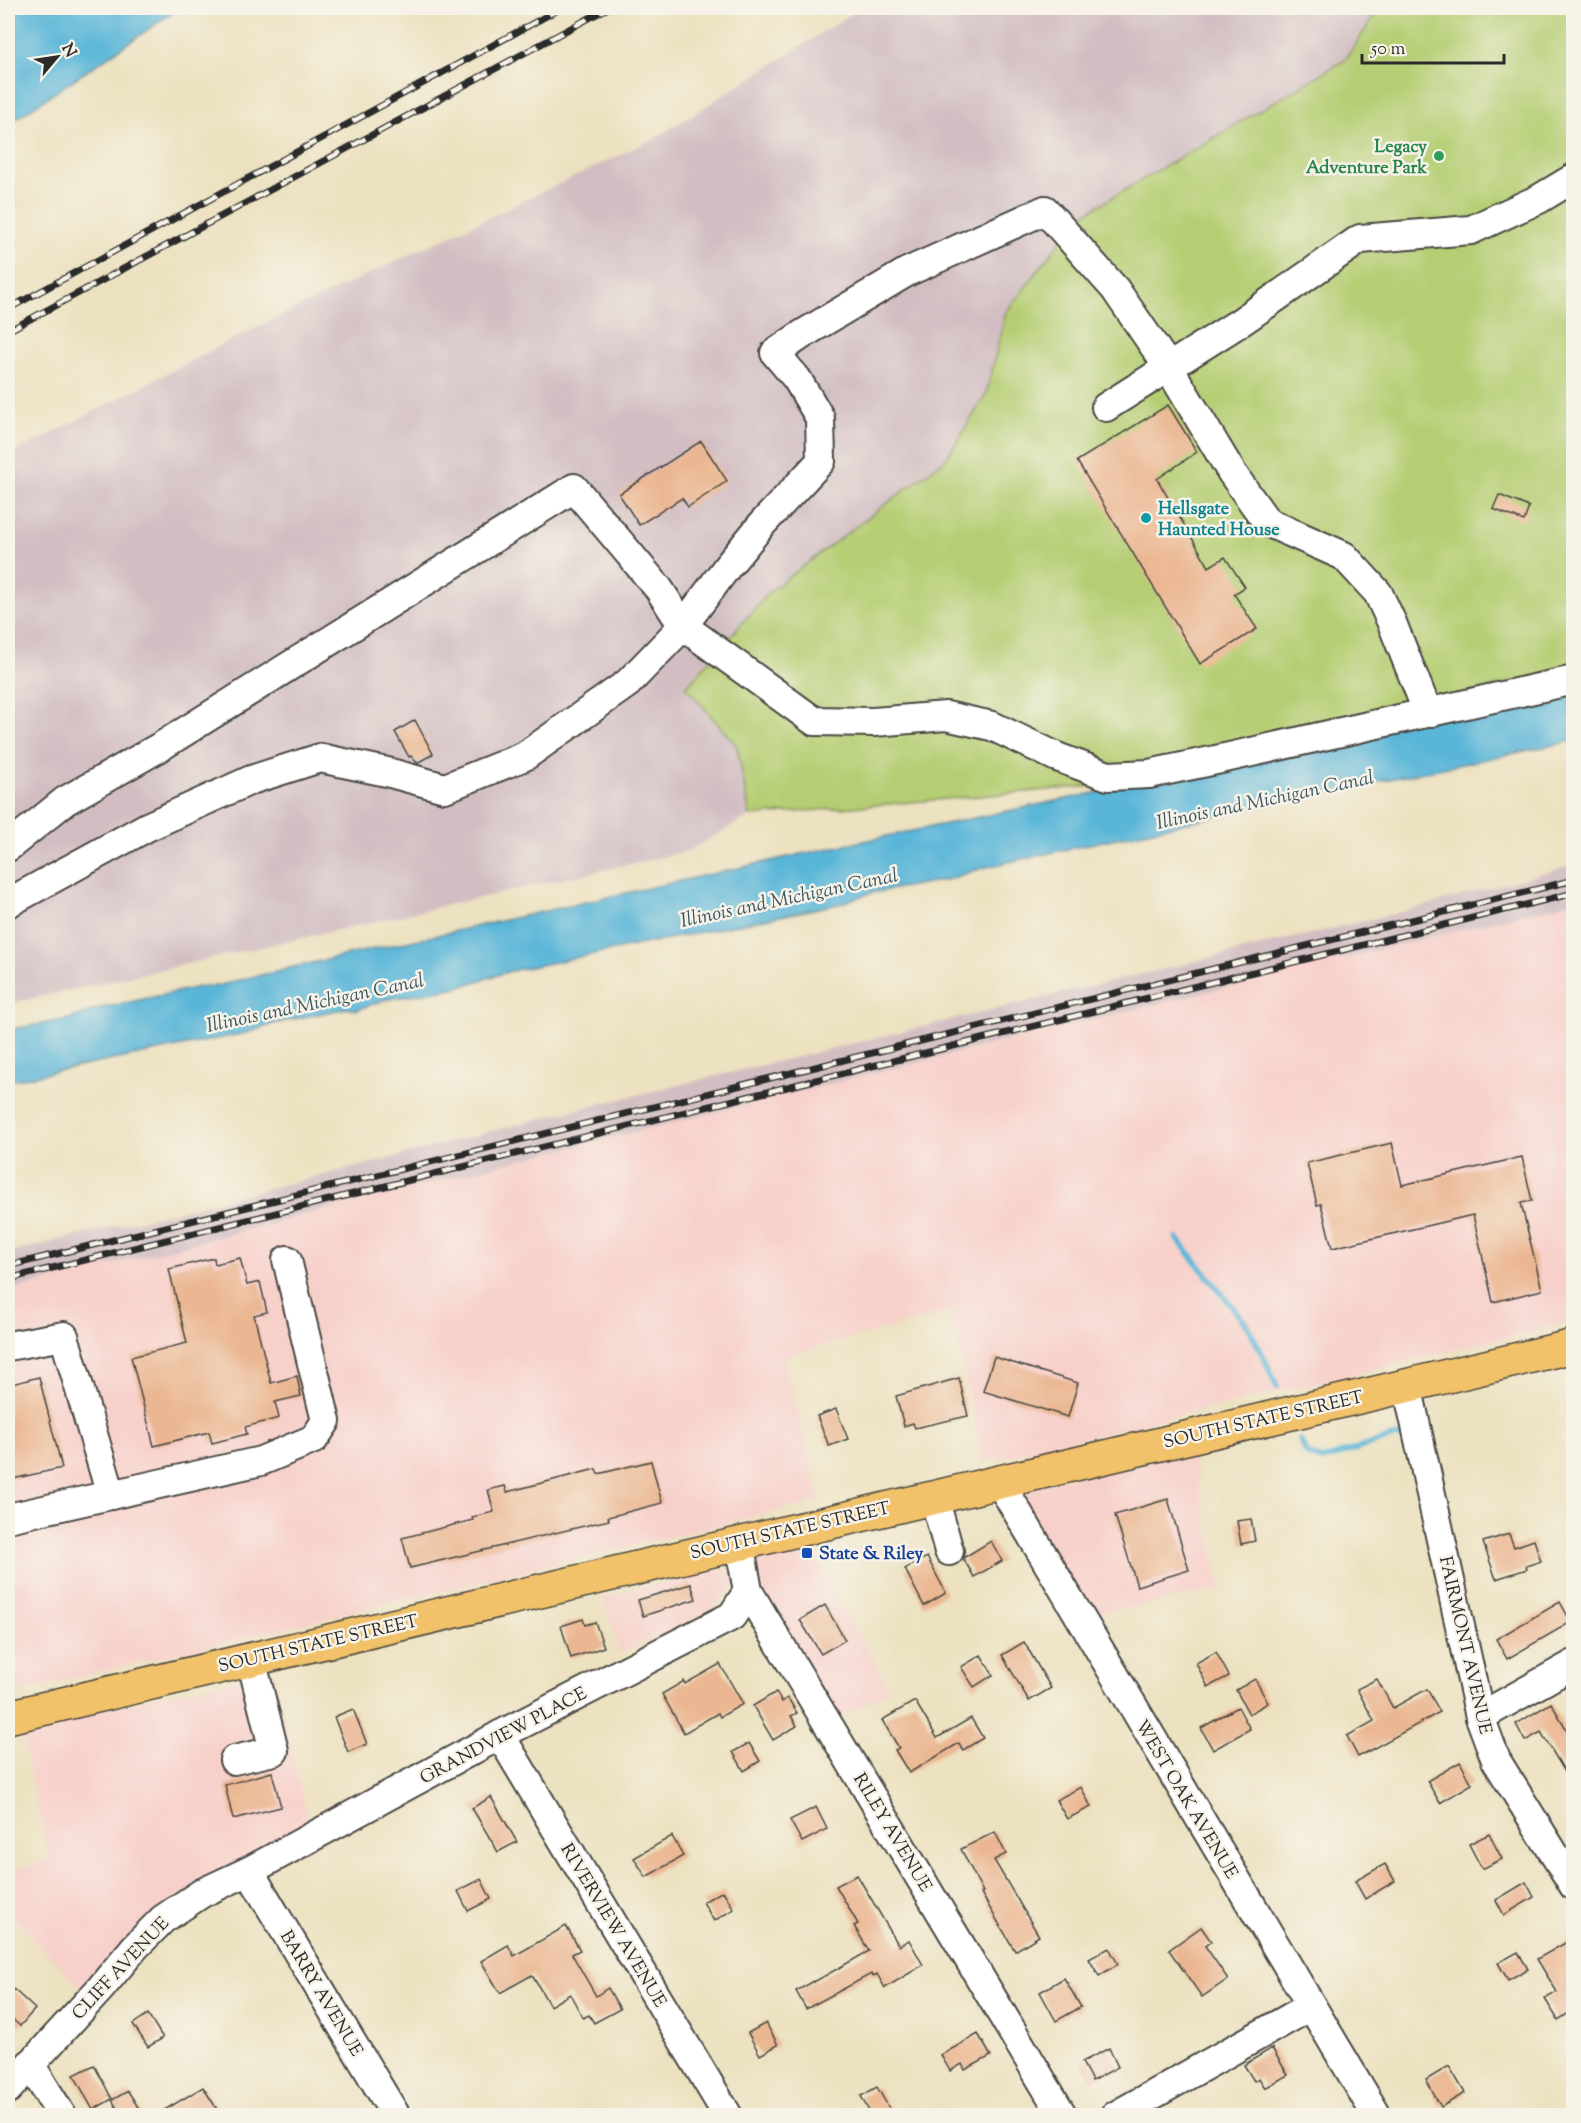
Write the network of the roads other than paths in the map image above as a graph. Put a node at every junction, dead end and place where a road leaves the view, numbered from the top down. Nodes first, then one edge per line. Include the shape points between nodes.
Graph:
1 (1574, 178) edge
2 (1169, 368) junction
3 (1106, 407) dead end
4 (683, 626) junction
5 (1574, 680) edge
6 (1428, 713) junction
7 (8, 847) edge
8 (8, 903) edge
9 (287, 1260) dead end
10 (8, 1346) edge
11 (1574, 1346) edge
12 (1407, 1385) junction
13 (999, 1481) junction
14 (111, 1495) junction
15 (934, 1497) junction
16 (8, 1518) edge
17 (739, 1542) junction
18 (949, 1551) dead end
19 (748, 1592) junction
20 (251, 1659) junction
21 (1574, 1664) edge
22 (8, 1717) edge
23 (1480, 1718) junction
24 (500, 1735) junction
25 (234, 1760) dead end
26 (249, 1871) junction
27 (1574, 1886) edge
28 (1311, 2006) junction
29 (30, 2064) junction
30 (8, 2089) edge
31 (62, 2115) edge
32 (396, 2115) edge
33 (728, 2115) edge
34 (1063, 2115) edge
35 (1115, 2115) edge
36 (1377, 2115) edge

1 - 2 street via 1471,230 1360,239
2 - 3 street
2 - 4 street via 1115,289 1045,210 907,272 775,353 797,379 820,418 820,461 741,549
2 - 6 street via 1232,473 1267,522 1344,556 1378,593
4 - 6 street via 814,721 874,722 946,716 992,726 1056,758 1108,776 1149,774
4 - 7 street via 659,589 574,488 160,747 65,801
4 - 8 street via 628,683 525,756 445,788 320,758 251,780 147,827
5 - 6 street
9 - 14 street via 326,1421 314,1439 261,1461
10 - 14 street via 64,1336
11 - 12 main road, SOUTH STATE STREET
12 - 13 main road, SOUTH STATE STREET
12 - 23 street, FAIRMONT AVENUE
13 - 15 main road, SOUTH STATE STREET
13 - 28 street, WEST OAK AVENUE
14 - 16 street
15 - 17 main road, SOUTH STATE STREET
15 - 18 street
17 - 19 street, RILEY AVENUE
17 - 20 main road, SOUTH STATE STREET
19 - 24 street, GRANDVIEW PLACE via 732,1616
19 - 34 street, RILEY AVENUE
20 - 22 main road, SOUTH STATE STREET
20 - 25 street via 274,1751
21 - 23 street
23 - 27 street, FAIRMONT AVENUE via 1496,1760
24 - 26 street, GRANDVIEW PLACE
24 - 33 street, RIVERVIEW AVENUE
26 - 29 street, CLIFF AVENUE via 202,1893 163,1919
26 - 32 street, BARRY AVENUE
28 - 35 street
28 - 36 street, WEST OAK AVENUE
29 - 30 street, CLIFF AVENUE
29 - 31 street

